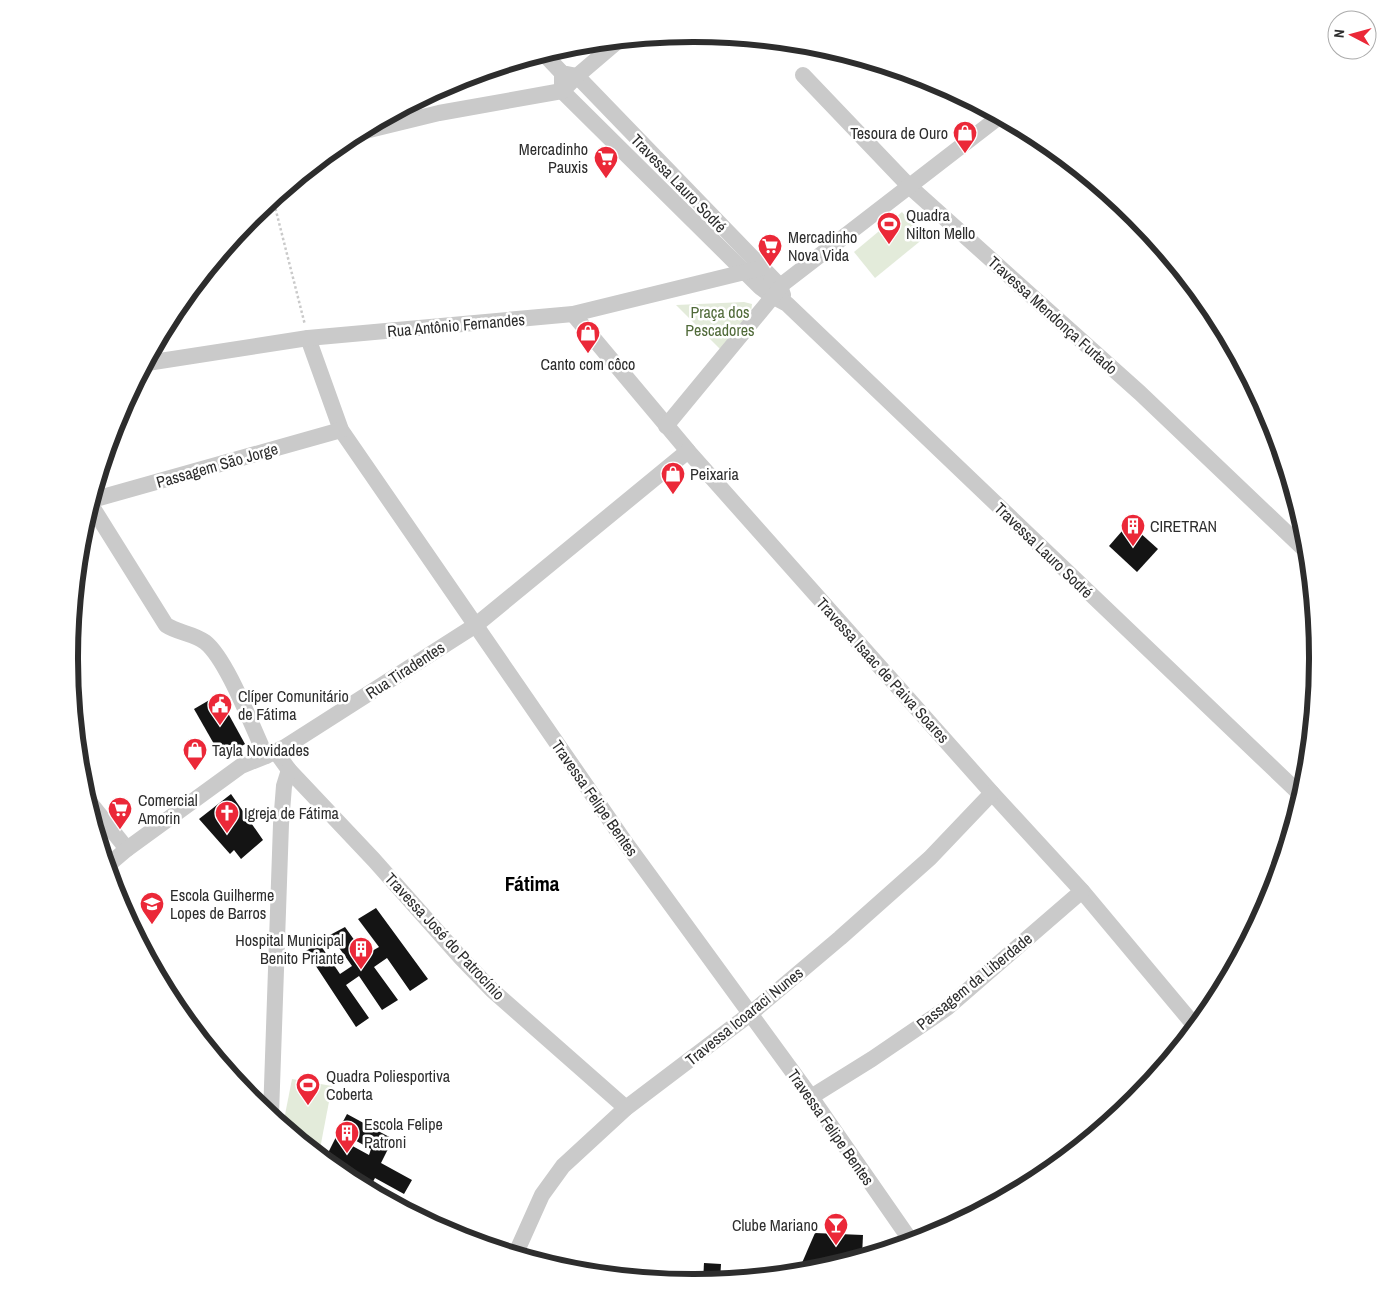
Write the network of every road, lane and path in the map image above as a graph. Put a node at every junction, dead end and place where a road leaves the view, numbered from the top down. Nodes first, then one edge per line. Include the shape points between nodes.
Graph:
1 (607, 49) edge
2 (550, 59) edge
3 (570, 75) junction
4 (803, 75) dead end
5 (562, 91) junction
6 (994, 121) edge
7 (384, 126) edge
8 (909, 186) junction
9 (275, 207) edge
10 (754, 271) junction
11 (772, 290) junction
12 (572, 314) junction
13 (308, 338) junction
14 (154, 362) edge
15 (666, 426) junction
16 (341, 430) junction
17 (688, 451) junction
18 (99, 498) edge
19 (96, 513) edge
20 (1298, 543) edge
21 (476, 625) junction
22 (271, 754) junction
23 (289, 770) junction
24 (1295, 789) edge
25 (992, 794) junction
26 (98, 813) edge
27 (126, 849) junction
28 (113, 861) edge
29 (1082, 892) junction
30 (750, 1014) junction
31 (1191, 1020) edge
32 (812, 1097) junction
33 (271, 1105) edge
34 (626, 1108) junction
35 (906, 1235) edge
36 (518, 1248) edge

1 - 3 street
2 - 3 street, Travessa Lauro Sodré
3 - 5 street
3 - 10 street, Travessa Lauro Sodré
4 - 8 street, Travessa Mendonça Furtado
5 - 7 street via 438,113
5 - 10 street, Travessa Lauro Sodré
6 - 8 street
8 - 11 street
8 - 20 street, Travessa Mendonça Furtado via 1140,393
9 - 13 path
10 - 11 street, Travessa Lauro Sodré
10 - 12 street, Rua Antônio Fernandes
11 - 15 street
11 - 24 street, Travessa Lauro Sodré
12 - 13 street, Rua Antônio Fernandes
12 - 15 street, Travessa Isaac de Paiva Soares
13 - 14 street, Rua Antônio Fernandes
13 - 16 street, Travessa Felipe Bentes
15 - 17 street, Travessa Isaac de Paiva Soares
16 - 18 street, Passagem São Jorge
16 - 21 street, Travessa Felipe Bentes
17 - 21 street, Rua Tiradentes
17 - 25 street, Travessa Isaac de Paiva Soares
19 - 22 street, Travessa José do Patrocínio via 166,625 199,638 224,667
21 - 22 street, Rua Tiradentes
21 - 30 street, Travessa Felipe Bentes via 625,842
22 - 23 street, Travessa José do Patrocínio
22 - 27 street, Rua Tiradentes via 241,766
23 - 33 street via 284,786 281,824
23 - 34 street, Travessa José do Patrocínio via 492,990
25 - 29 street, Travessa Isaac de Paiva Soares
25 - 30 street, Travessa Icoaraci Nunes via 930,858
26 - 27 street
27 - 28 street, Rua Tiradentes
29 - 31 street, Travessa Isaac de Paiva Soares
29 - 32 street, Passagem da Liberdade via 947,1008
30 - 32 street, Travessa Felipe Bentes
30 - 34 street, Travessa Icoaraci Nunes
32 - 35 street, Travessa Felipe Bentes
34 - 36 street, Travessa Icoaraci Nunes via 563,1166 542,1195

